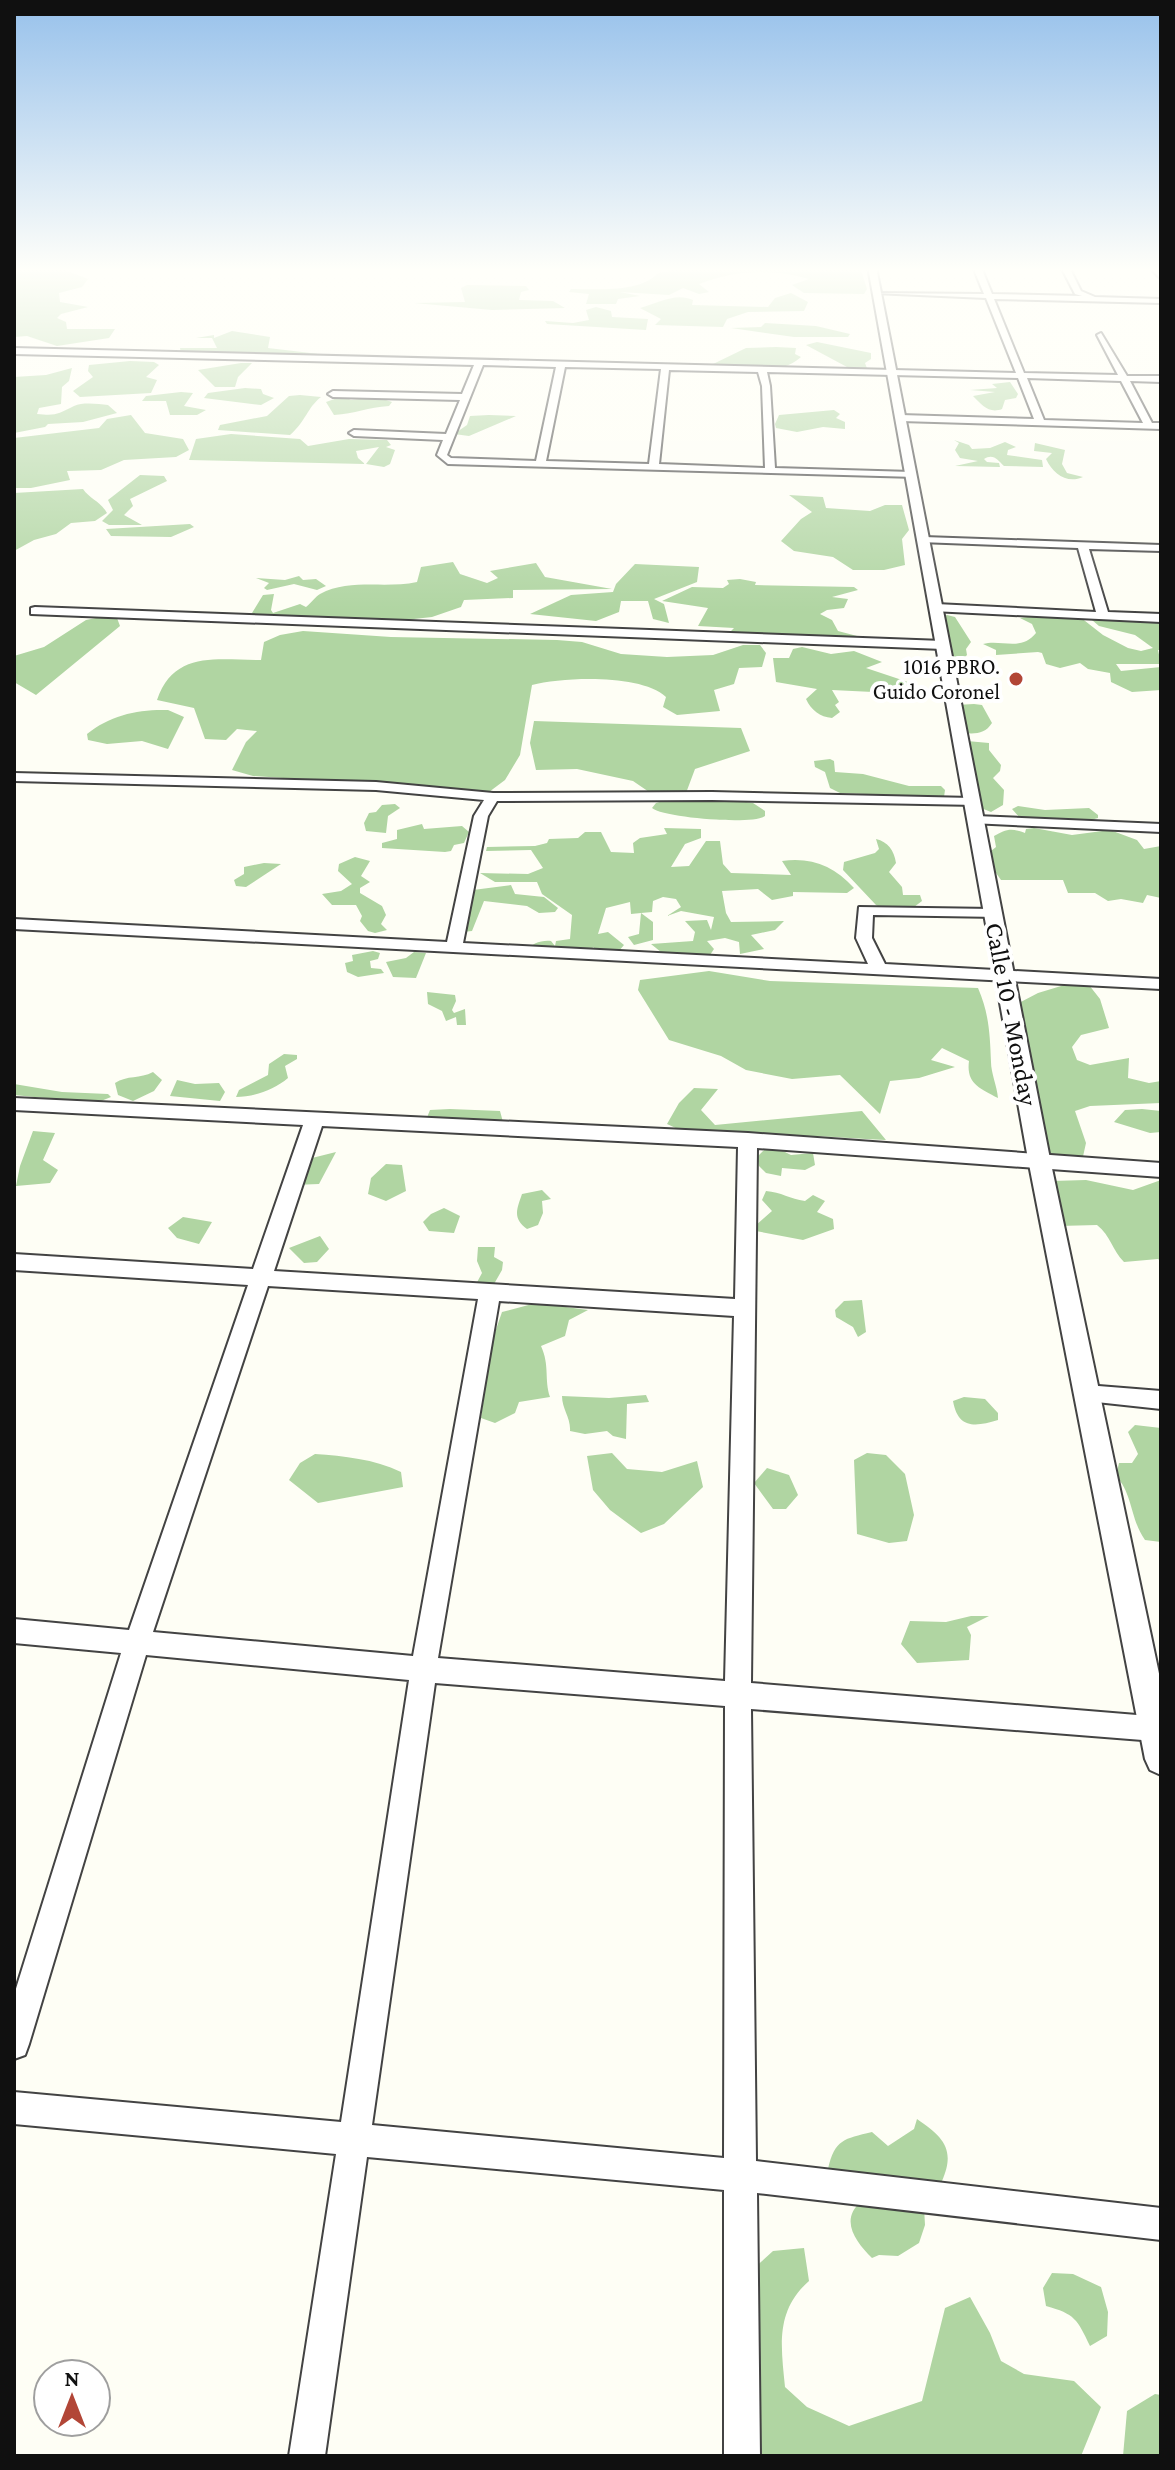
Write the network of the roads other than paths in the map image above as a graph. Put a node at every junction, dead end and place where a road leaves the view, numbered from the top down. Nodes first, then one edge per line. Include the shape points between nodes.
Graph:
1 (470, 382) edge
2 (558, 382) edge
3 (664, 382) edge
4 (765, 382) edge
5 (895, 382) edge
6 (1023, 382) edge
7 (1128, 382) edge
8 (333, 394) dead end
9 (464, 397) junction
10 (901, 418) junction
11 (1040, 422) junction
12 (1149, 426) junction
13 (1161, 426) edge
14 (354, 433) dead end
15 (449, 437) junction
16 (540, 465) junction
17 (654, 468) junction
18 (770, 471) junction
19 (912, 475) junction
20 (924, 540) junction
21 (1082, 545) junction
22 (1161, 548) edge
23 (936, 608) junction
24 (35, 611) dead end
25 (1103, 616) junction
26 (1161, 618) edge
27 (943, 645) junction
28 (14, 777) edge
29 (493, 797) junction
30 (972, 802) junction
31 (976, 820) junction
32 (1161, 828) edge
33 (993, 914) junction
34 (14, 924) edge
35 (454, 946) junction
36 (879, 970) junction
37 (1005, 976) junction
38 (1161, 984) edge
39 (14, 1104) edge
40 (314, 1121) junction
41 (748, 1140) junction
42 (1039, 1159) junction
43 (1161, 1170) edge
44 (15, 1264) edge
45 (262, 1278) junction
46 (490, 1292) junction
47 (743, 1308) junction
48 (1086, 1394) junction
49 (1161, 1400) edge
50 (14, 1631) edge
51 (138, 1640) junction
52 (424, 1668) junction
53 (738, 1692) junction
54 (1155, 1728) junction
55 (1161, 1759) edge
56 (14, 2044) edge
57 (14, 2108) edge
58 (353, 2142) junction
59 (739, 2175) junction
60 (1161, 2224) edge
61 (307, 2456) edge
62 (742, 2456) edge

1 - 9 street
2 - 16 street
3 - 17 street
4 - 18 street
5 - 10 street, Calle 10 - Monday
6 - 11 street
7 - 12 street
8 - 9 street
9 - 15 street
10 - 11 street
10 - 19 street, Calle 10 - Monday
11 - 12 street
12 - 13 street
14 - 15 street
15 - 16 street via 442,455 448,461
16 - 17 street
17 - 18 street
18 - 19 street
19 - 20 street, Calle 10 - Monday
20 - 21 street
20 - 23 street, Calle 10 - Monday
21 - 22 street
21 - 25 street
23 - 25 street
23 - 27 street, Calle 10 - Monday
24 - 27 street
25 - 26 street
27 - 30 street, Calle 10 - Monday
28 - 29 street via 376,786
29 - 30 street
29 - 35 street via 481,816
30 - 31 street, Calle 10 - Monday
31 - 32 street
31 - 33 street, Calle 10 - Monday
33 - 36 street via 865,910 864,938
33 - 37 street, Calle 10 - Monday
34 - 35 street
35 - 36 street
36 - 37 street
37 - 38 street
37 - 42 street, Calle 10 - Monday
39 - 40 street
40 - 41 street
40 - 45 street
41 - 42 street
41 - 47 street
42 - 43 street
42 - 48 street, Calle 10 - Monday
44 - 45 street
45 - 46 street
45 - 51 street
46 - 47 street
46 - 52 street
47 - 53 street
48 - 49 street
48 - 54 street, Calle 10 - Monday
50 - 51 street
51 - 52 street
51 - 56 street
52 - 53 street
52 - 58 street
53 - 54 street
53 - 59 street
54 - 55 street, Calle 10 - Monday
57 - 58 street
58 - 59 street
58 - 61 street
59 - 60 street
59 - 62 street

